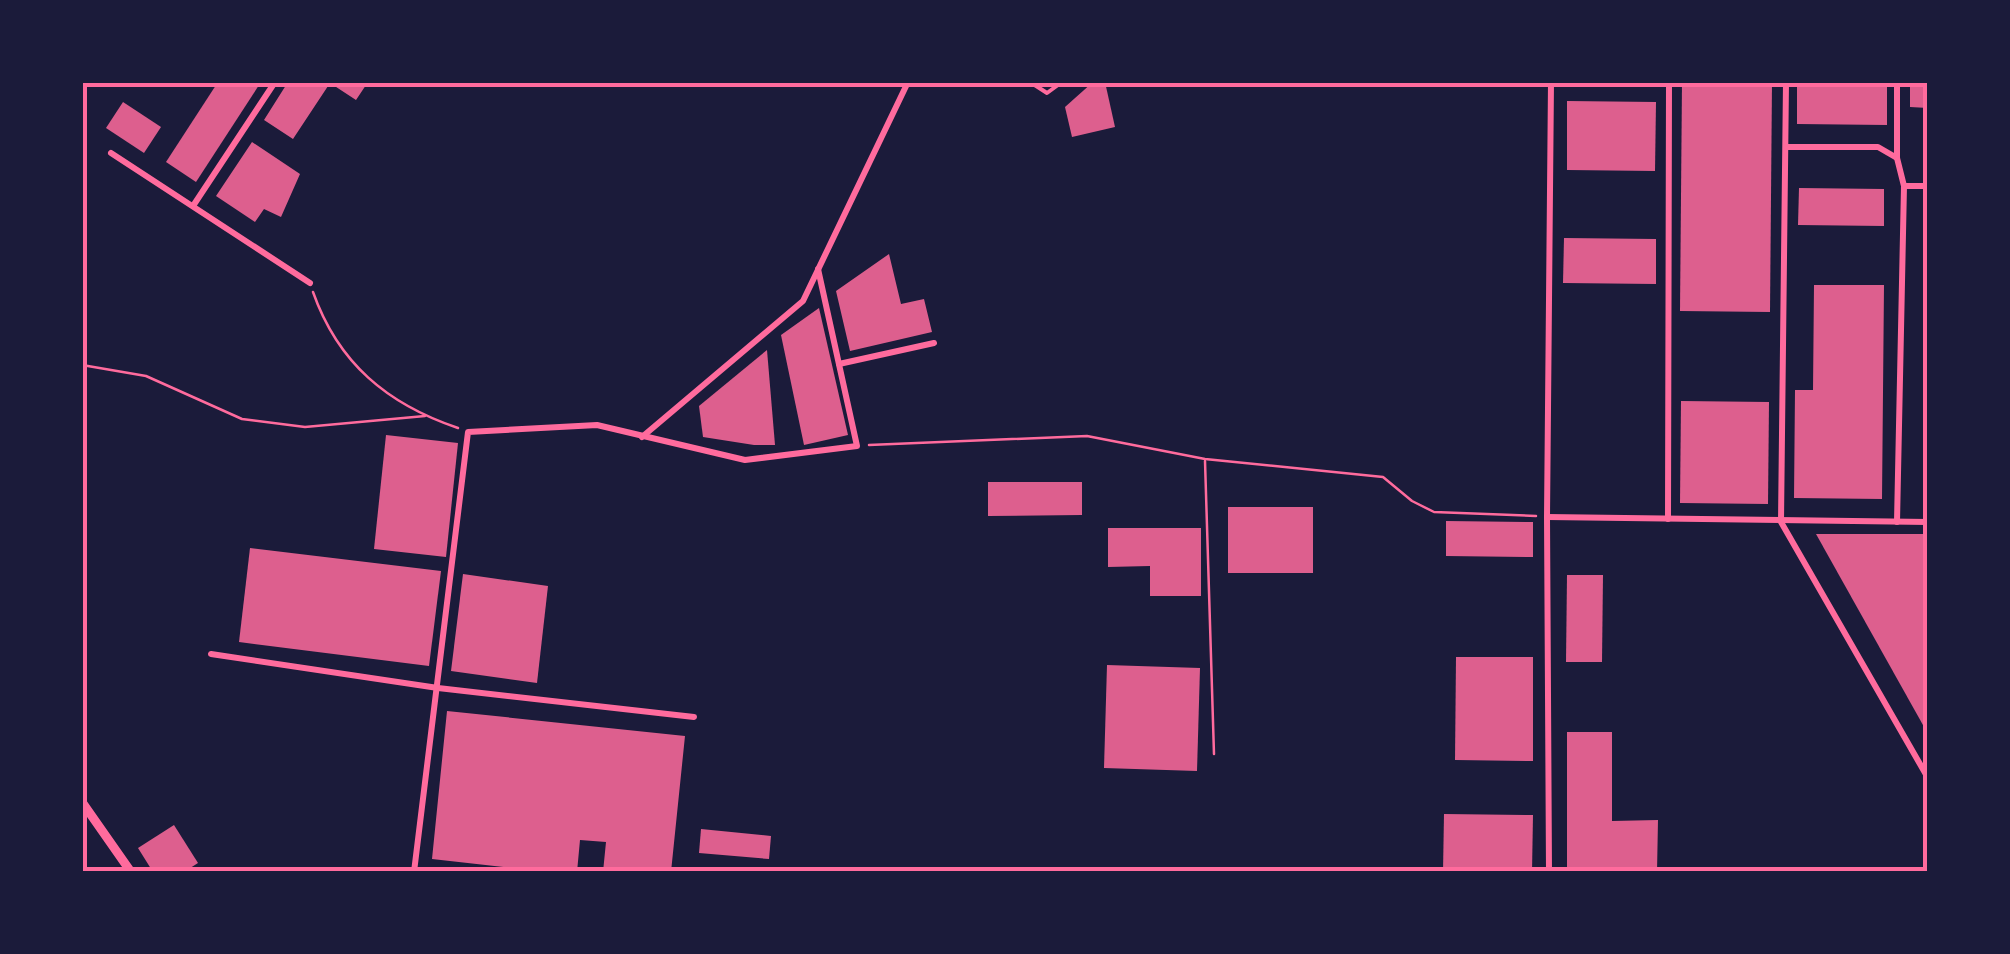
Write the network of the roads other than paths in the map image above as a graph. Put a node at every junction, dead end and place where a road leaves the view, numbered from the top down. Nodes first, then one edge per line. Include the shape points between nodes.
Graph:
1 (275, 82) edge
2 (908, 82) edge
3 (1030, 82) edge
4 (1062, 82) edge
5 (1551, 82) edge
6 (1669, 82) edge
7 (1786, 82) edge
8 (1896, 82) edge
9 (1786, 147) junction
10 (112, 153) dead end
11 (1896, 158) junction
12 (1904, 186) junction
13 (1928, 186) edge
14 (193, 206) junction
15 (818, 269) junction
16 (310, 283) road end
17 (934, 342) dead end
18 (839, 364) junction
19 (642, 437) junction
20 (1547, 517) junction
21 (1668, 519) junction
22 (1781, 522) junction
23 (1897, 522) junction
24 (1928, 522) edge
25 (211, 654) dead end
26 (438, 688) junction
27 (694, 717) dead end
28 (1928, 778) edge
29 (82, 802) edge
30 (131, 872) edge
31 (414, 872) edge
32 (1549, 872) edge

1 - 14 street
2 - 15 street
3 - 4 lane via 1046,93
5 - 20 street
6 - 21 street
7 - 9 street
8 - 11 street
9 - 11 street via 1878,147
9 - 22 street
10 - 14 street
11 - 12 street
12 - 13 street
12 - 23 street
14 - 16 street
15 - 18 street
15 - 19 street via 803,301
17 - 18 street
18 - 19 street via 858,446 745,460
19 - 26 street via 597,425 468,432
20 - 21 street
20 - 32 street
21 - 22 street
22 - 23 street
22 - 28 street
23 - 24 street
25 - 26 street
26 - 27 street
26 - 31 street
29 - 30 main road

